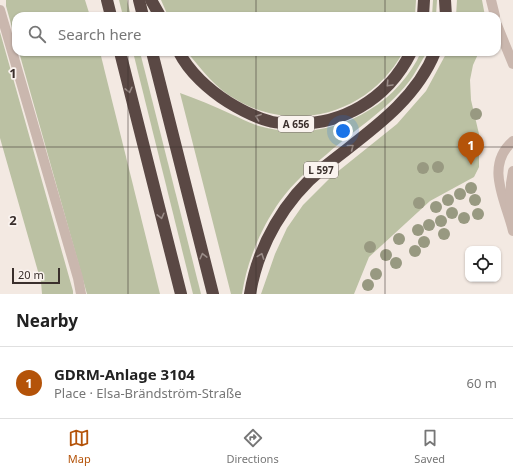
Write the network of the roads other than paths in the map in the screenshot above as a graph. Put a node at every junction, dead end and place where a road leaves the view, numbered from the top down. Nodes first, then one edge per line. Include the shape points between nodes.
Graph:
1 (107, 0) edge
2 (139, 0) edge
3 (151, 0) edge
4 (424, 0) edge
5 (446, 0) edge
6 (491, 0) edge
7 (0, 10) edge
8 (110, 12) edge
9 (142, 12) edge
10 (158, 12) edge
11 (423, 12) edge
12 (446, 12) edge
13 (494, 12) edge
14 (501, 35) edge
15 (12, 51) edge
16 (13, 56) edge
17 (121, 56) edge
18 (153, 56) edge
19 (182, 56) edge
20 (409, 56) edge
21 (434, 56) edge
22 (513, 64) edge
23 (513, 141) edge
24 (513, 171) edge
25 (510, 217) junction
26 (513, 231) edge
27 (81, 294) edge
28 (181, 294) edge
29 (213, 294) edge
30 (250, 294) edge

1 - 8 highway
2 - 9 highway
3 - 10 highway
4 - 11 highway
5 - 12 highway
6 - 13 street
7 - 15 street
14 - 22 street
16 - 27 street
17 -> 28 highway
29 -> 18 highway
20 -> 19 highway, A 656 via 401,71 376,98 342,116 321,122 298,124 270,122 246,113 202,83
30 -> 21 highway, L 597 via 263,250 275,224 284,212 322,169 398,107 418,84
23 - 25 street via 502,156 498,167 500,189
24 - 25 street
25 - 26 street

